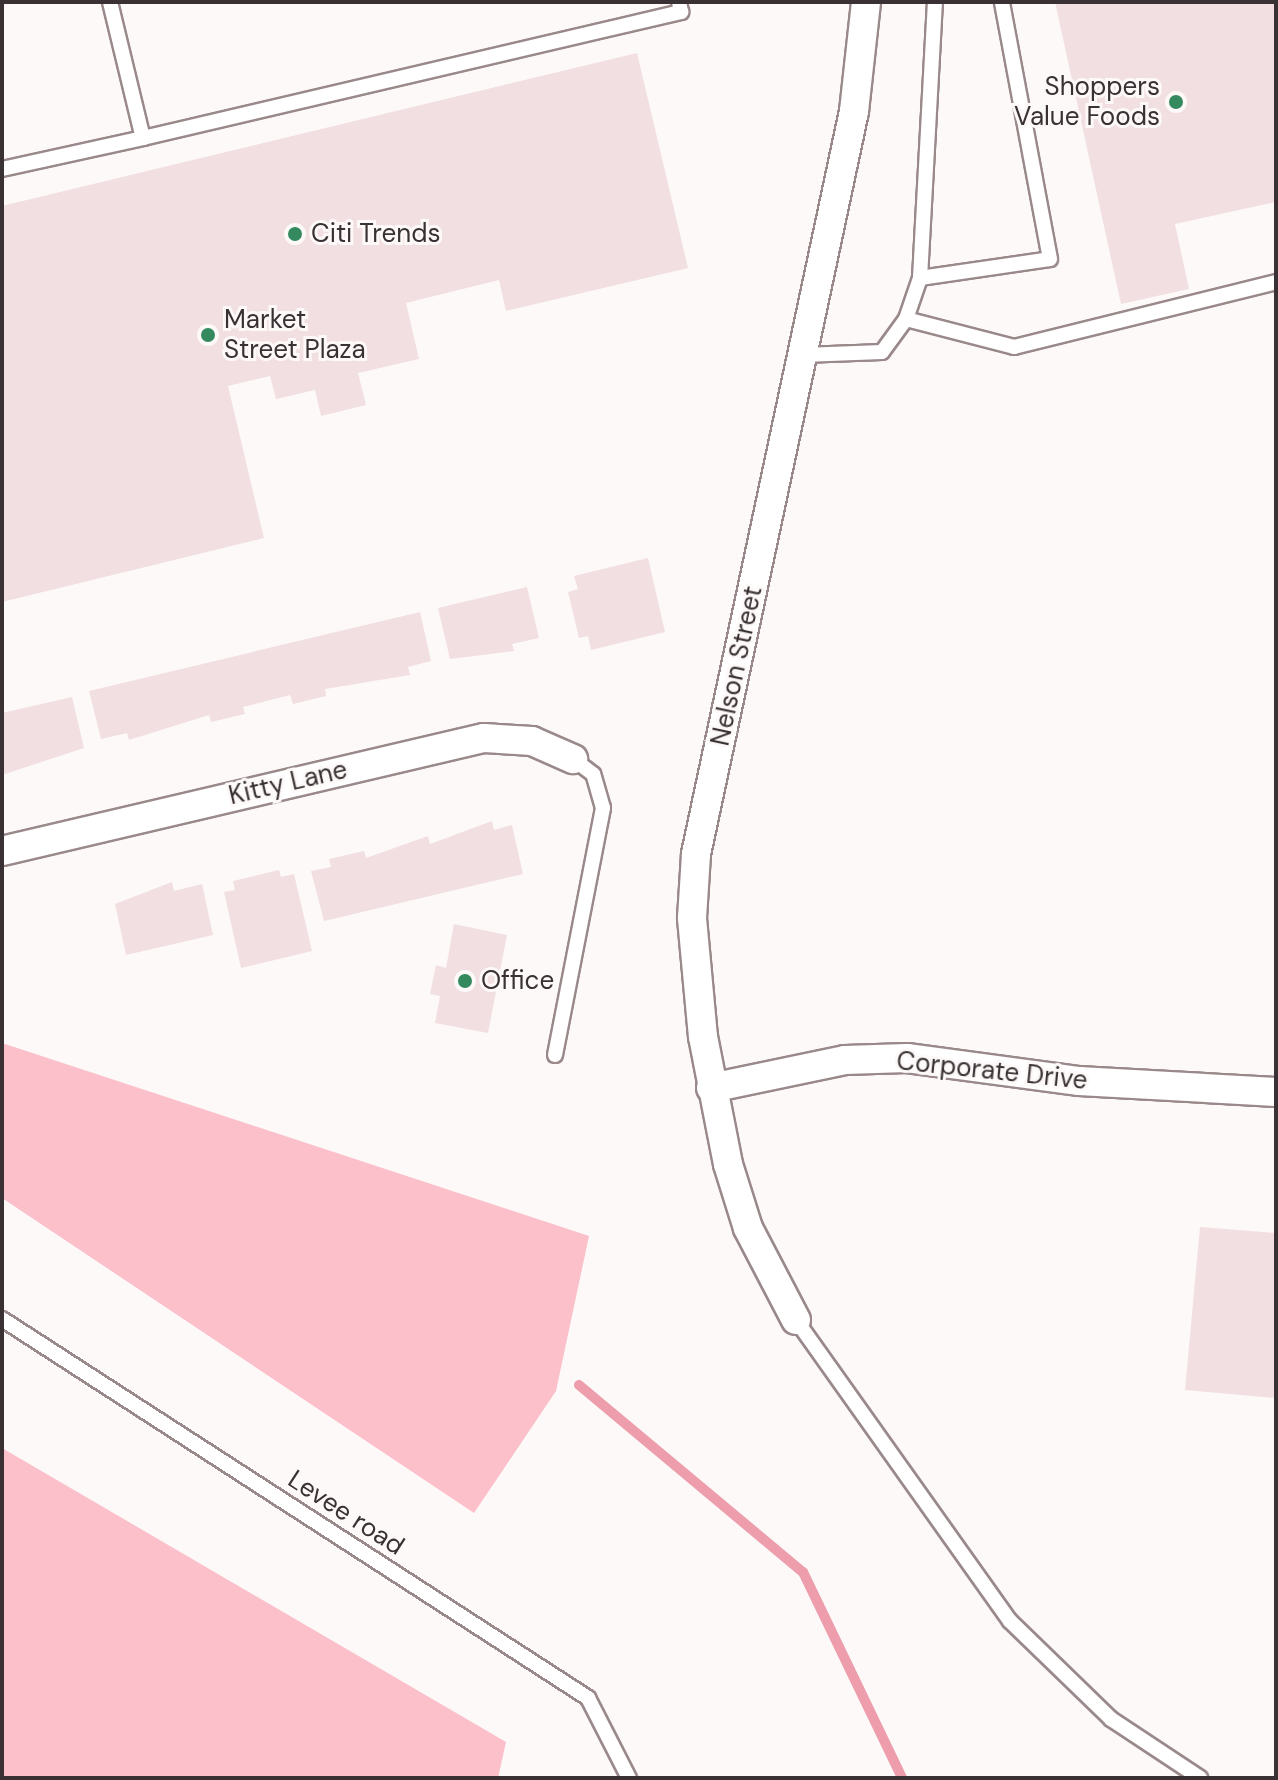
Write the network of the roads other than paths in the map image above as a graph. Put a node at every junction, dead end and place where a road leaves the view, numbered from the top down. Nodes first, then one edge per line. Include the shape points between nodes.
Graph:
1 (110, 2) edge
2 (679, 2) edge
3 (866, 2) edge
4 (935, 2) edge
5 (1002, 2) edge
6 (143, 138) junction
7 (2, 169) edge
8 (920, 278) junction
9 (1276, 282) edge
10 (906, 319) junction
11 (803, 355) junction
12 (573, 759) joint
13 (2, 851) edge
14 (555, 1055) dead end
15 (711, 1088) junction
16 (1276, 1092) edge
17 (2, 1319) edge
18 (796, 1320) joint
19 (629, 1778) edge
20 (1200, 1778) edge

1 - 6 lane
2 - 6 lane via 681,12
3 - 11 street, Nelson Street via 854,111
4 - 8 lane
5 - 8 lane via 1050,259
6 - 7 lane
8 - 10 lane
9 - 10 lane via 1014,347
10 - 11 lane via 882,352
11 - 15 street, Nelson Street via 696,854 695,971
12 - 13 street, Kitty Lane via 532,741 484,738
12 - 14 lane via 593,774 603,808
15 - 16 street, Corporate Drive via 845,1060 907,1058 1095,1082
15 - 18 street, Nelson Street via 748,1228
17 - 19 lane, Levee road via 588,1698
18 - 20 lane via 1010,1621 1111,1719

